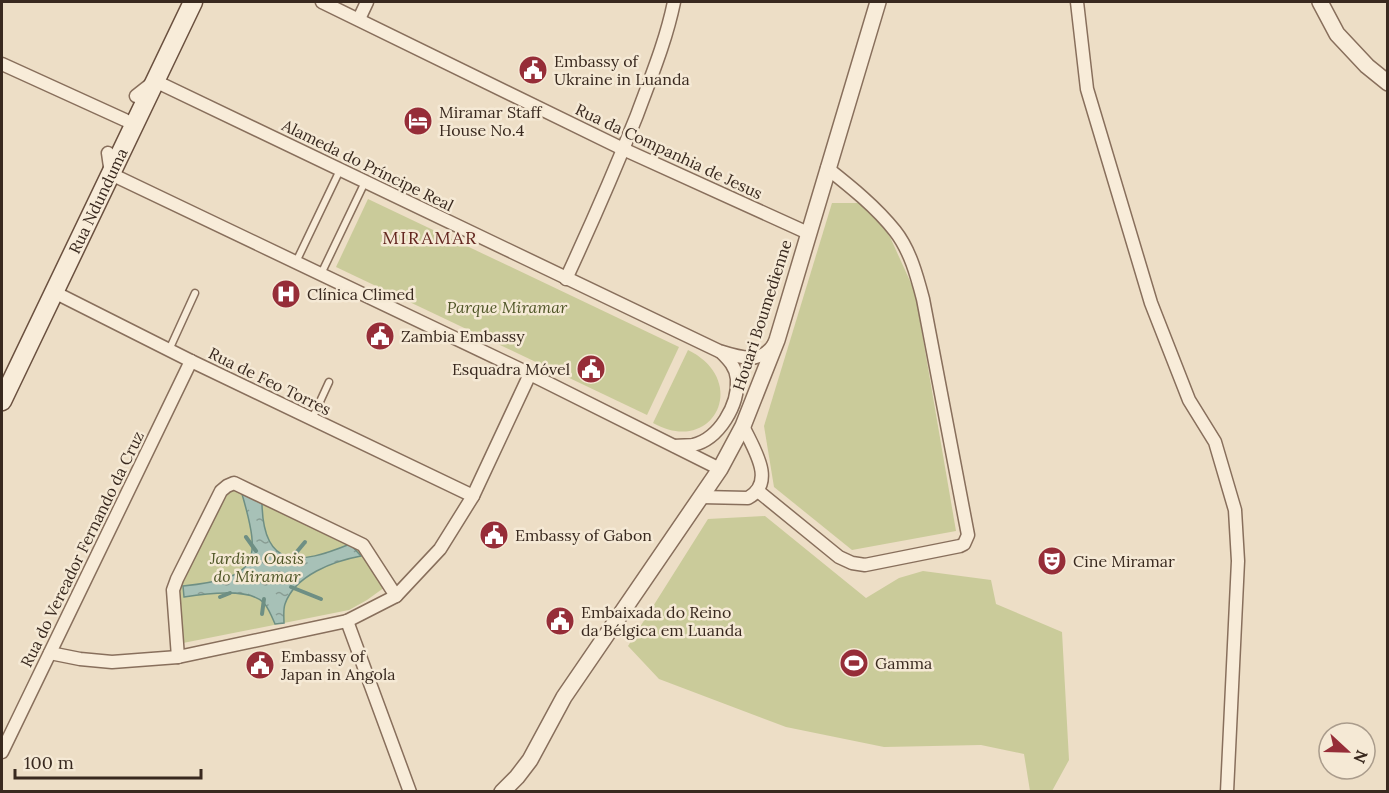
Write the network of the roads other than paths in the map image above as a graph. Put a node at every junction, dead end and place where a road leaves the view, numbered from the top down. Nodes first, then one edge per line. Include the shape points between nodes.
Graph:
1 (181, 2) edge
2 (193, 2) edge
3 (322, 2) edge
4 (367, 2) edge
5 (674, 2) edge
6 (878, 2) edge
7 (1077, 2) edge
8 (1320, 2) edge
9 (359, 19) junction
10 (2, 64) edge
11 (155, 81) junction
12 (1388, 83) edge
13 (136, 96) junction
14 (125, 120) junction
15 (623, 149) junction
16 (108, 153) junction
17 (827, 168) junction
18 (340, 170) junction
19 (111, 174) junction
20 (365, 182) junction
21 (808, 233) junction
22 (296, 262) junction
23 (321, 274) junction
24 (566, 279) junction
25 (54, 292) junction
26 (195, 293) dead end
27 (777, 340) junction
28 (169, 350) junction
29 (718, 351) junction
30 (191, 361) junction
31 (2, 374) edge
32 (530, 374) junction
33 (329, 382) dead end
34 (2, 401) edge
35 (312, 419) junction
36 (743, 426) junction
37 (674, 446) junction
38 (720, 469) junction
39 (758, 491) junction
40 (473, 496) junction
41 (701, 497) junction
42 (396, 596) junction
43 (347, 621) junction
44 (50, 653) junction
45 (178, 657) junction
46 (2, 752) edge
47 (410, 792) edge
48 (502, 792) edge
49 (1227, 792) edge

1 - 13 main road, Rua Ndunduma
2 - 11 main road, Rua Ndunduma
3 - 9 street, Rua da Companhia de Jesus
4 - 9 street
5 - 15 street via 668,33
6 - 17 street, Houari Boumedienne
7 - 49 street via 1087,89 1151,303 1189,400 1215,442 1235,510 1238,561
8 - 12 street via 1337,34
9 - 15 street, Rua da Companhia de Jesus
10 - 14 street
11 - 13 street
11 - 18 street, Alameda do Príncipe Real
11 - 19 main road, Rua Ndunduma
13 - 14 main road, Rua Ndunduma
14 - 16 main road, Rua Ndunduma
15 - 21 street, Rua da Companhia de Jesus
15 - 24 street
16 - 19 street
16 - 31 main road, Rua Ndunduma
17 - 21 street, Houari Boumedienne
17 - 39 street via 896,231 916,272 968,535 960,546 865,565 852,563 839,557
18 - 20 street, Alameda do Príncipe Real
18 - 22 lane
19 - 22 street
19 - 25 main road, Rua Ndunduma
20 - 23 lane
20 - 24 street, Alameda do Príncipe Real
21 - 27 street, Houari Boumedienne
22 - 23 street
23 - 32 street
24 - 29 street, Alameda do Príncipe Real
25 - 28 street, Rua de Feo Torres
25 - 34 main road, Rua Ndunduma
26 - 28 lane
27 - 29 street, Alameda do Príncipe Real via 761,356 745,359
27 - 36 street, Houari Boumedienne
28 - 30 street, Rua de Feo Torres
29 - 37 street, Alameda do Príncipe Real via 732,363 737,379 731,410 709,438 694,445
30 - 35 street, Rua de Feo Torres
30 - 44 street, Rua do Vereador Fernando da Cruz
32 - 37 street
32 - 40 street
33 - 35 lane
35 - 40 street, Rua de Feo Torres
36 - 38 street, Houari Boumedienne
36 - 39 street via 761,468
37 - 38 street
38 - 41 street, Houari Boumedienne
39 - 41 street via 740,499
40 - 42 street via 440,549
41 - 48 street, Houari Boumedienne via 564,697 530,760
42 - 43 street
42 - 45 street via 363,545 234,483 220,491 173,590
43 - 45 street
43 - 47 street
44 - 45 street via 112,662
44 - 46 street, Rua do Vereador Fernando da Cruz

